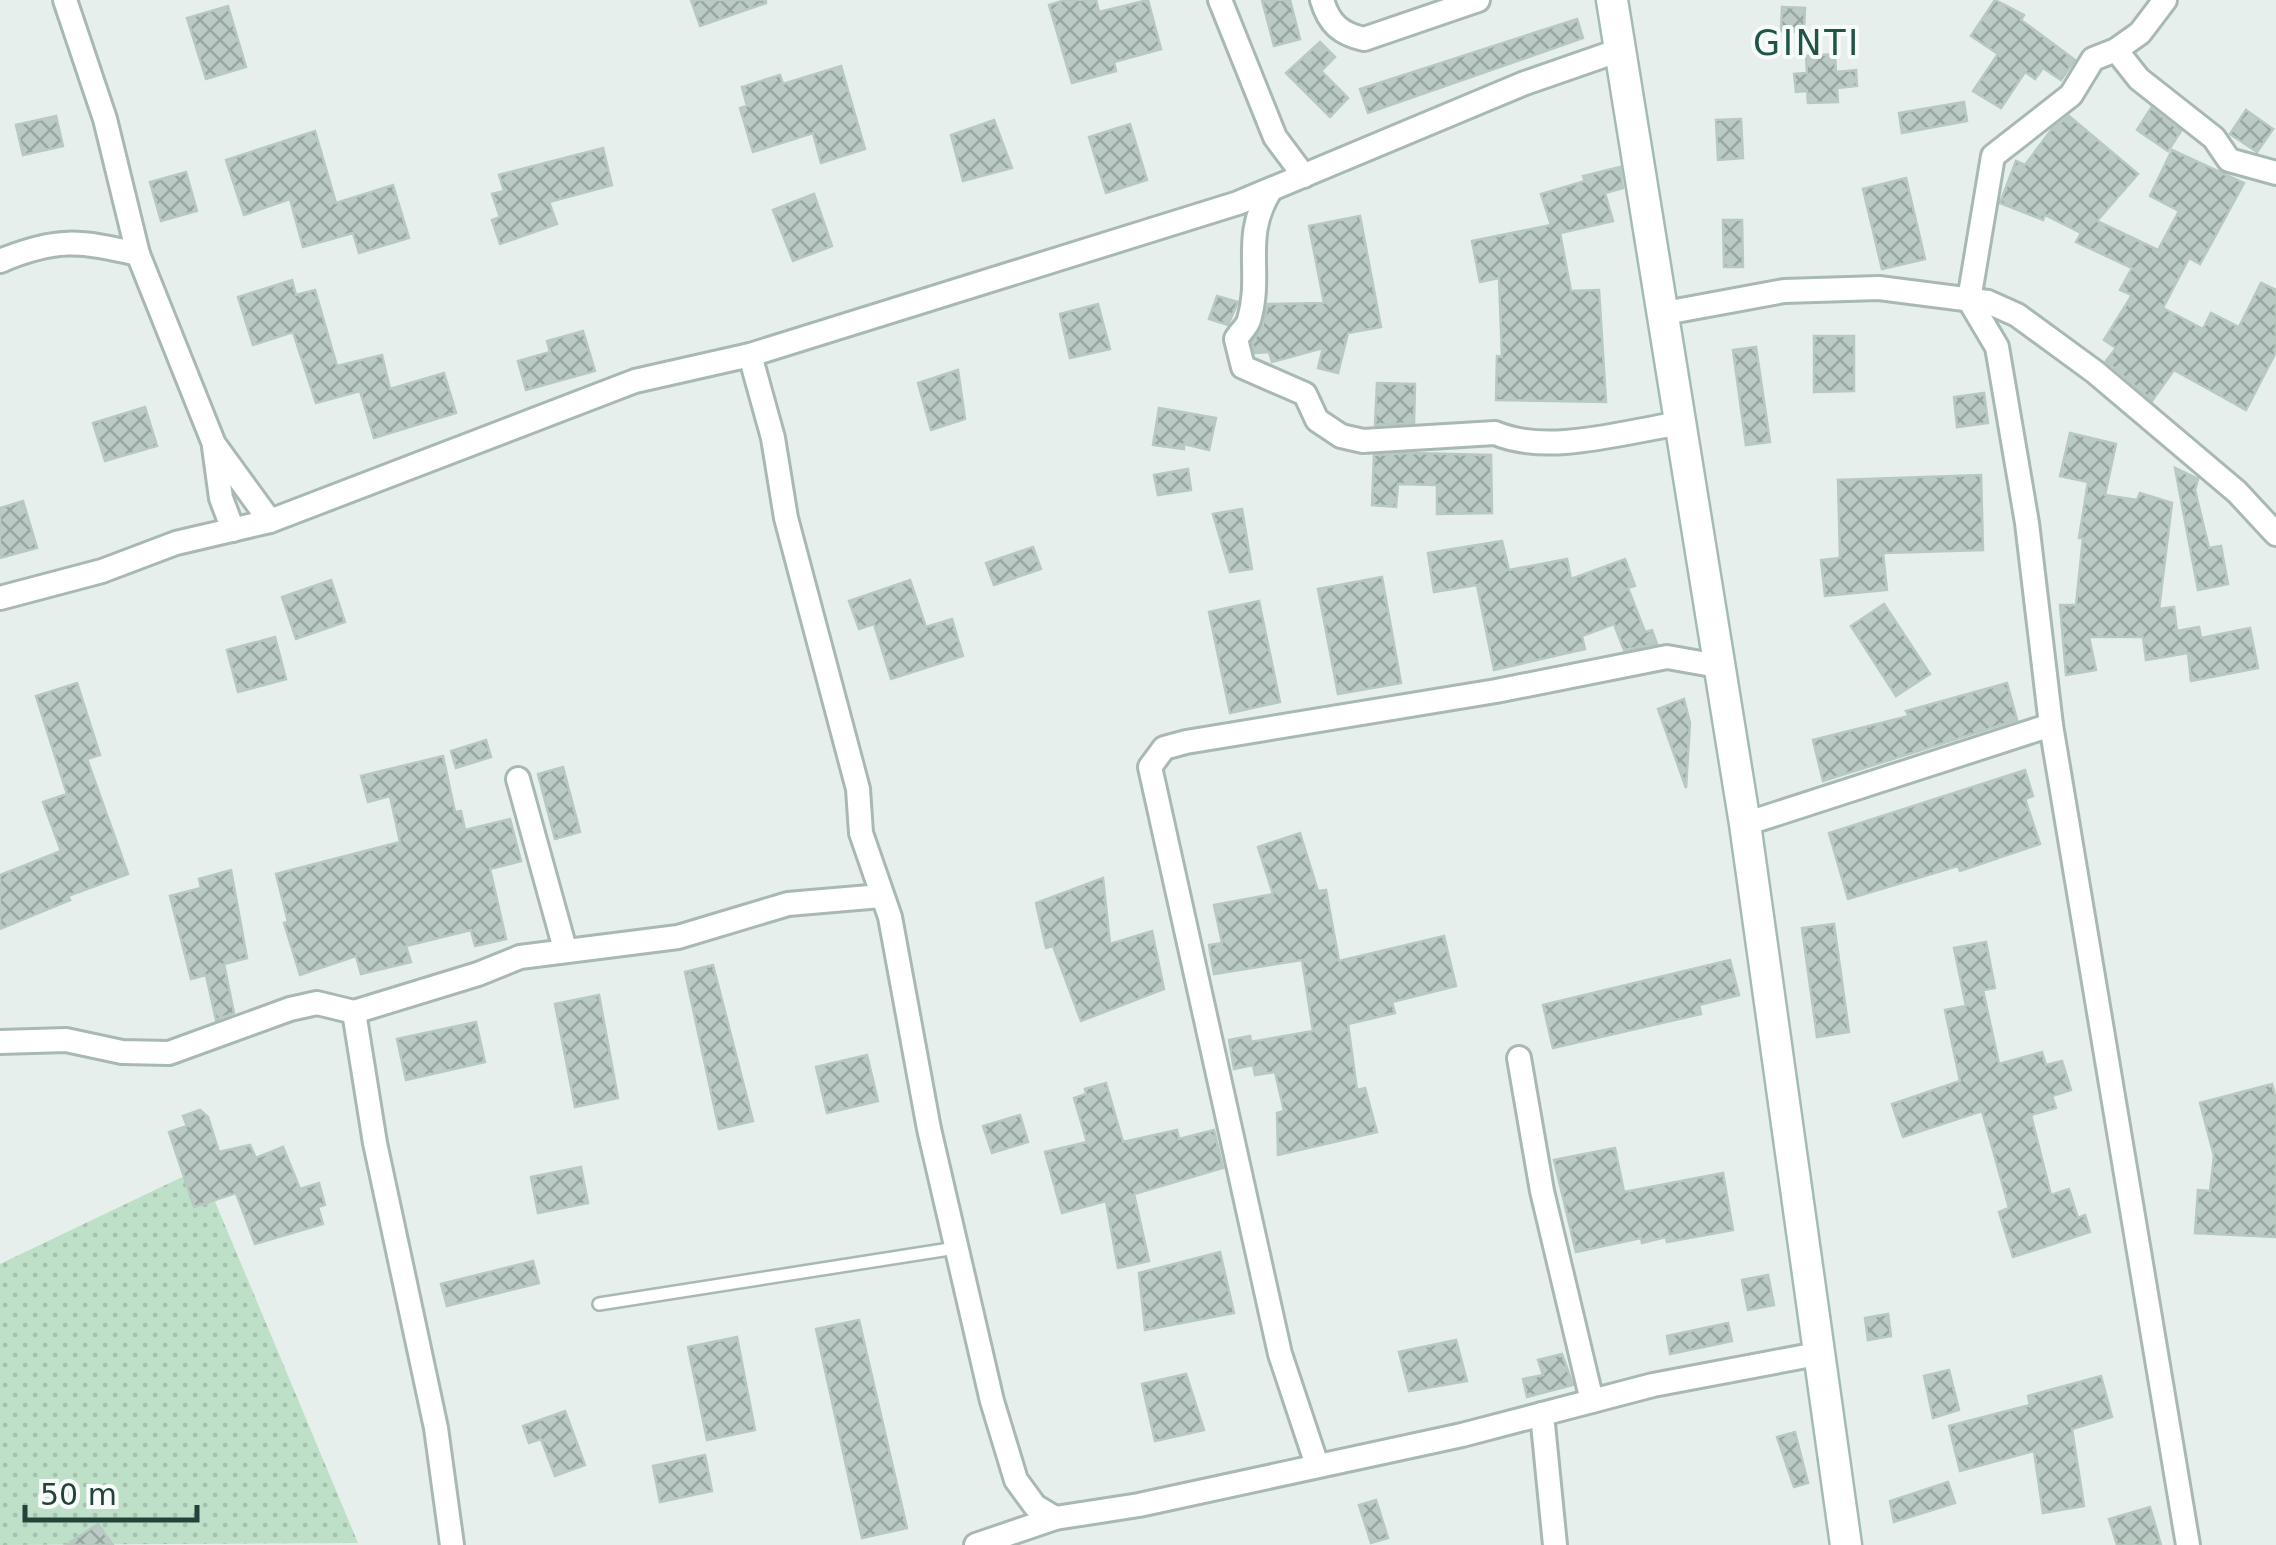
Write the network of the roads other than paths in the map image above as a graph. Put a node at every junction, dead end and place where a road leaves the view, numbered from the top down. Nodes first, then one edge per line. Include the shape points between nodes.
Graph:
1 (65, 0) edge
2 (1220, 0) edge
3 (1322, 0) edge
4 (1478, 0) edge
5 (1612, 0) edge
6 (2166, 0) edge
7 (1620, 50) junction
8 (2116, 50) junction
9 (2276, 173) edge
10 (1304, 176) junction
11 (1270, 190) junction
12 (138, 254) junction
13 (0, 261) edge
14 (1970, 300) junction
15 (1665, 313) junction
16 (2017, 315) junction
17 (1997, 347) junction
18 (750, 355) junction
19 (1682, 423) junction
20 (214, 444) junction
21 (270, 521) junction
22 (233, 530) junction
23 (2276, 534) edge
24 (0, 598) edge
25 (1718, 666) junction
26 (2051, 726) junction
27 (518, 779) dead end
28 (1745, 824) junction
29 (881, 896) junction
30 (565, 949) junction
31 (354, 1012) junction
32 (0, 1042) edge
33 (1519, 1058) dead end
34 (956, 1248) junction
35 (598, 1304) dead end
36 (1817, 1354) junction
37 (1592, 1401) junction
38 (1542, 1414) junction
39 (1317, 1465) junction
40 (1055, 1518) junction
41 (452, 1545) edge
42 (976, 1545) edge
43 (1555, 1545) edge
44 (1846, 1545) edge
45 (2188, 1545) edge

1 - 12 street via 105,119
2 - 10 street via 1274,136
3 - 4 street via 1334,26 1364,40
5 - 7 main road
6 - 8 street
7 - 10 street
7 - 15 main road
8 - 9 street via 2139,79 2214,138 2229,160
8 - 14 street via 2093,58 2071,95 1992,156
10 - 11 street
11 - 18 street
11 - 19 street via 1252,234 1249,324 1236,339 1239,361 1305,394 1324,427 1363,441 1477,433 1558,441
12 - 13 street via 78,241
12 - 20 street
14 - 15 street via 1879,288 1784,292
14 - 16 street
14 - 17 street
15 - 19 main road
16 - 17 street
16 - 23 street via 2095,372
17 - 26 street
18 - 21 street via 598,394
18 - 29 street
19 - 25 main road
20 - 21 street
20 - 22 street
21 - 22 street
22 - 24 street
25 - 28 main road
25 - 39 street via 1667,658 1186,742 1164,748 1150,767 1276,1335
26 - 28 street
26 - 45 street
27 - 30 street
28 - 36 main road
29 - 30 street via 788,904 678,937
29 - 34 street
30 - 31 street via 520,956
31 - 32 street via 317,1002 169,1053 66,1040
31 - 41 street via 436,1428
33 - 37 street via 1542,1191
34 - 35 lane
34 - 40 street via 1016,1480 1035,1506
36 - 37 street
36 - 44 main road
37 - 38 street
38 - 39 street
38 - 43 street
39 - 40 street
40 - 42 street

